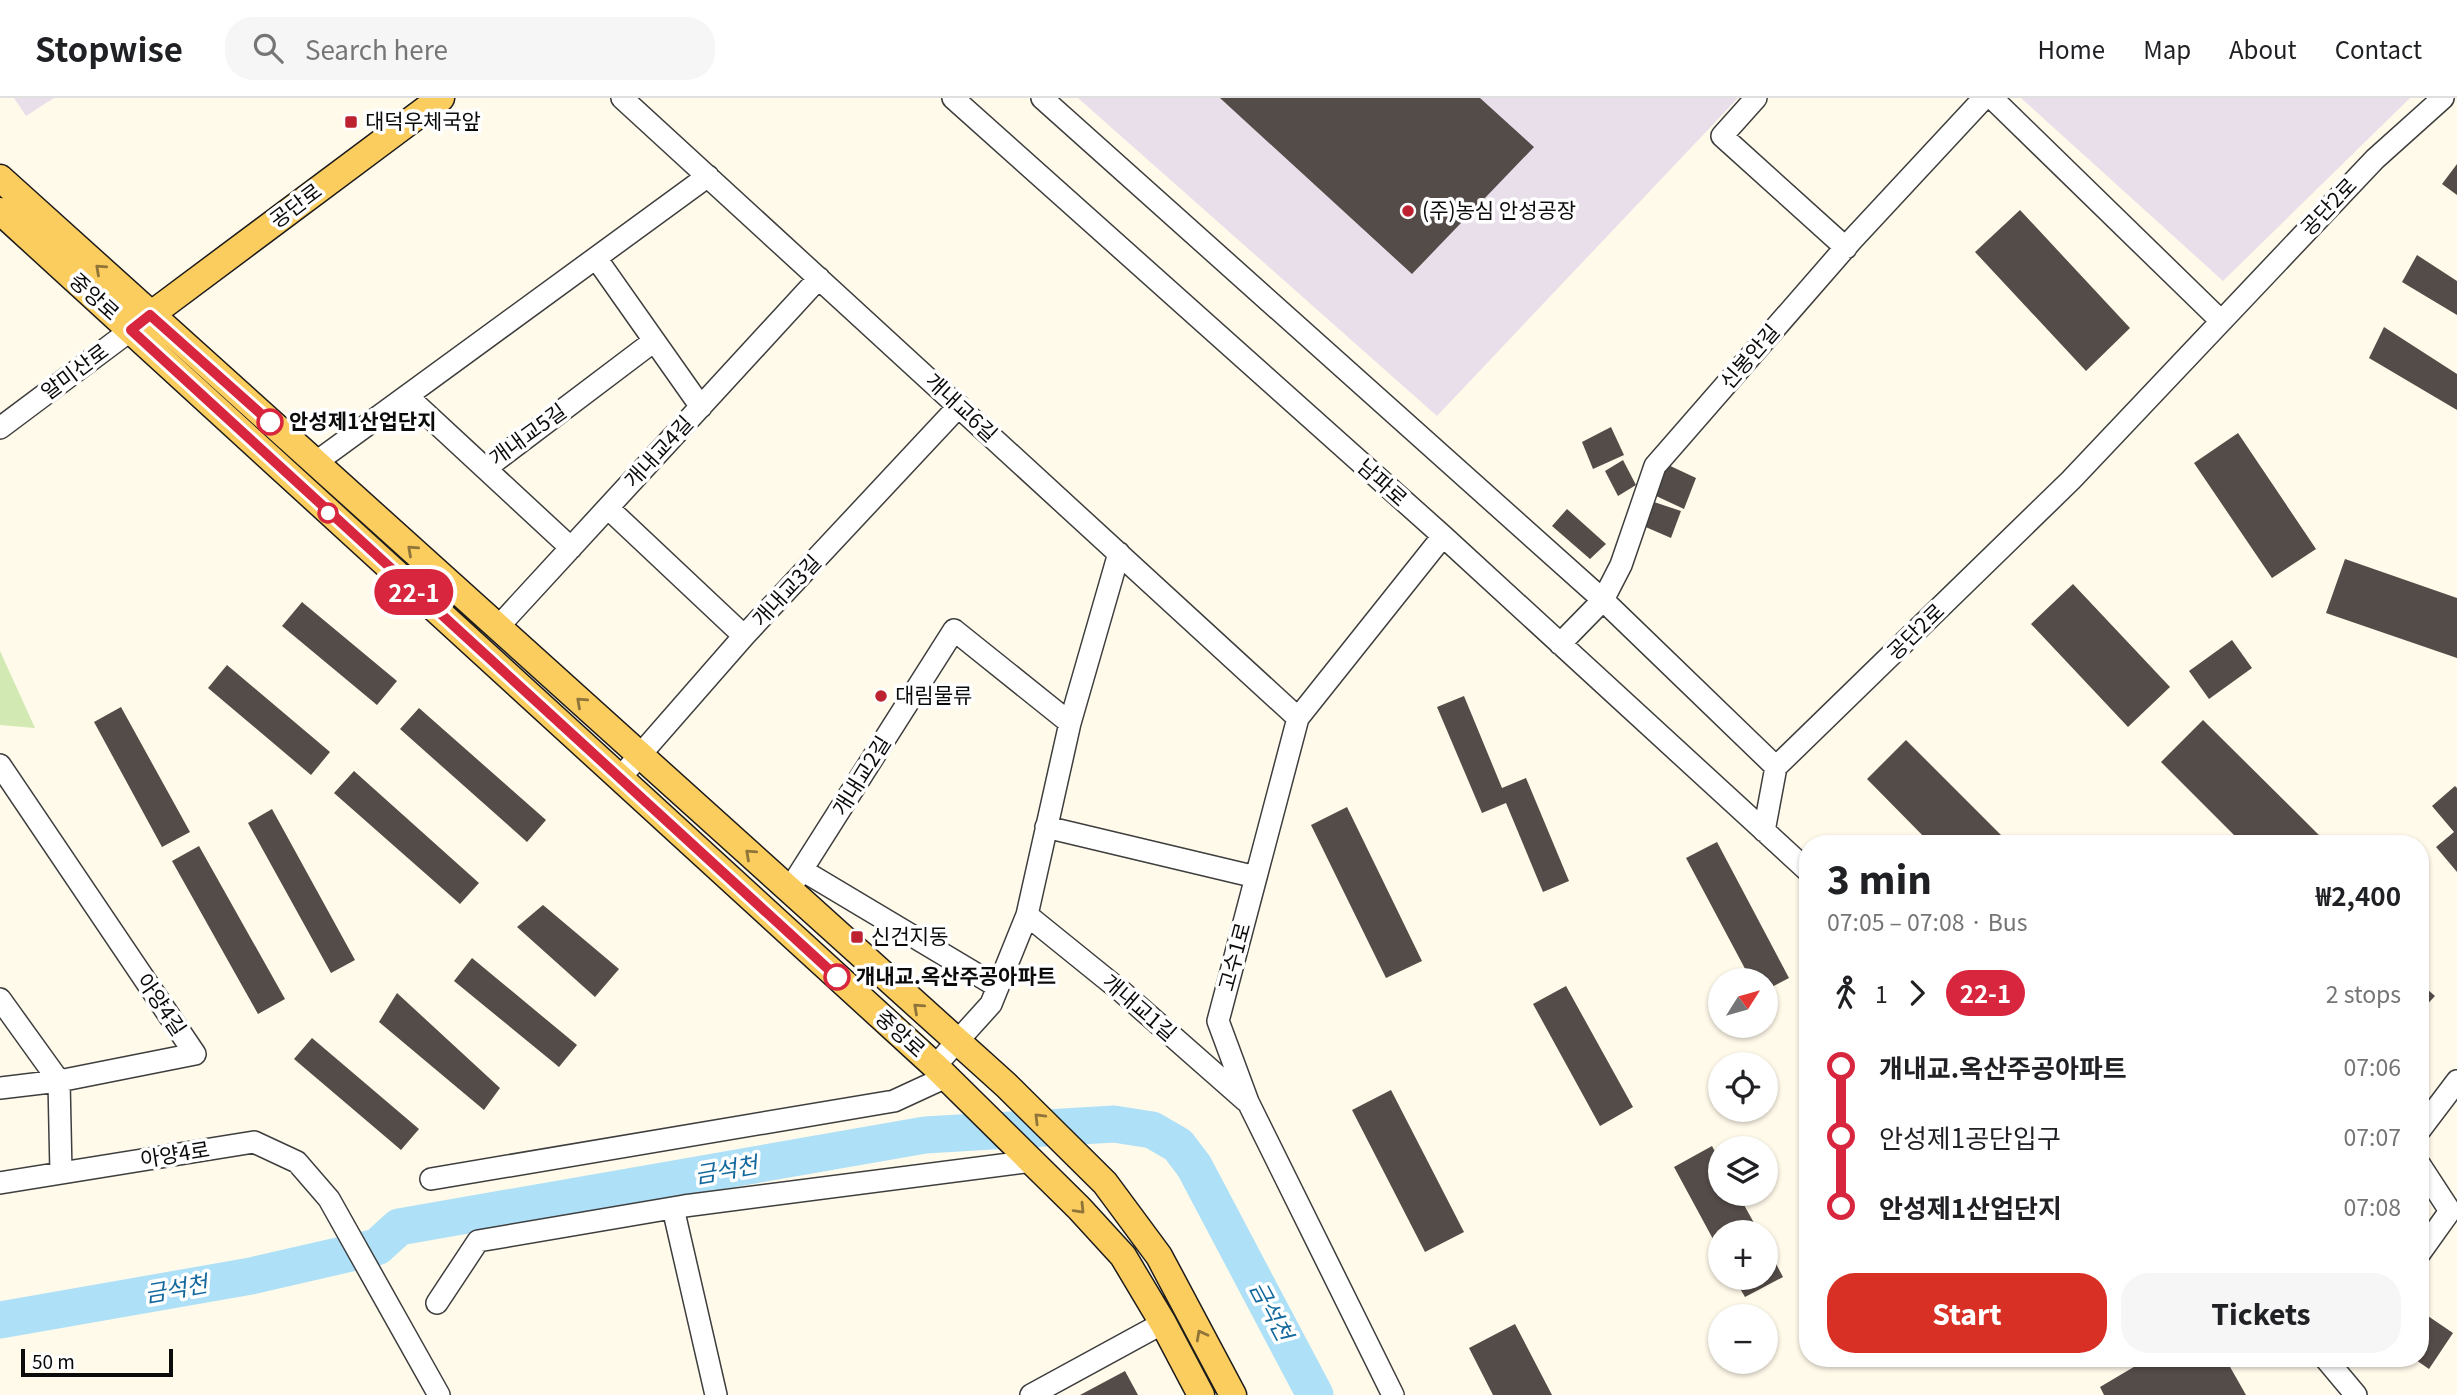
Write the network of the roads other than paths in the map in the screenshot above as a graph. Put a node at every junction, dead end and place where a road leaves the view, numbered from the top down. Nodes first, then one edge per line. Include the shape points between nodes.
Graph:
1 (441, 98) edge
2 (622, 98) edge
3 (953, 98) edge
4 (1042, 98) edge
5 (1756, 98) edge
6 (1984, 98) edge
7 (1992, 98) edge
8 (2443, 98) edge
9 (708, 176) junction
10 (0, 178) edge
11 (0, 211) edge
12 (1846, 248) junction
13 (596, 258) junction
14 (819, 278) junction
15 (2220, 320) junction
16 (141, 323) junction
17 (654, 341) junction
18 (407, 396) junction
19 (959, 406) junction
20 (701, 407) junction
21 (0, 428) edge
22 (315, 463) junction
23 (486, 468) junction
24 (607, 508) junction
25 (1443, 536) junction
26 (571, 548) junction
27 (1119, 553) junction
28 (1603, 600) junction
29 (498, 627) junction
30 (744, 636) junction
31 (1560, 644) junction
32 (1298, 718) junction
33 (1070, 723) junction
34 (641, 755) junction
35 (1776, 767) junction
36 (1, 771) edge
37 (619, 779) junction
38 (1046, 827) junction
39 (1764, 831) junction
40 (1799, 863) edge
41 (1256, 877) junction
42 (796, 880) junction
43 (1027, 915) junction
44 (998, 988) junction
45 (0, 999) edge
46 (957, 1043) junction
47 (940, 1072) junction
48 (59, 1081) junction
49 (2457, 1081) edge
50 (0, 1088) edge
51 (1248, 1102) junction
52 (2429, 1118) edge
53 (1032, 1161) junction
54 (61, 1173) junction
55 (431, 1179) dead end
56 (2429, 1179) edge
57 (0, 1183) edge
58 (673, 1208) junction
59 (2429, 1240) edge
60 (437, 1303) dead end
61 (1164, 1323) junction
62 (2339, 1367) edge
63 (439, 1395) edge
64 (716, 1395) edge
65 (1031, 1395) edge
66 (1201, 1395) edge
67 (1233, 1395) edge
68 (1393, 1395) edge
69 (2356, 1395) edge

1 - 16 main road, 공단로
2 - 9 street, 개내교6길
3 - 25 street, 남파로
4 - 28 street
5 - 12 street via 1722,136
6 - 12 street, 신봉안길
7 - 15 street
8 - 15 street, 공단2로 via 2375,159
9 - 13 street
9 - 14 street, 개내교6길
16 -> 10 main road, 중앙로
11 - 16 main road, 중앙로
12 - 28 street, 신봉안길 via 1655,466 1621,565
13 - 17 street
13 - 18 street
14 - 19 street, 개내교6길
14 - 20 street, 개내교4길
15 - 35 street, 공단2로 via 2071,480
16 - 21 street, 알미산로
16 - 22 main road, 중앙로
16 - 37 main road, 중앙로
17 - 20 street
17 - 23 street, 개내교5길
18 - 22 street
18 - 23 street, 개내교5길
19 - 27 street, 개내교6길
19 - 30 street, 개내교3길
20 - 24 street, 개내교4길
29 -> 22 main road, 중앙로
23 - 26 street
24 - 26 street, 개내교4길
24 - 30 street
25 - 31 street, 남파로
25 - 32 street, 고수1로
26 - 29 street, 개내교4길
27 - 32 street, 개내교6길
27 - 33 street
28 - 31 street, 신봉안길
28 - 35 street
34 -> 29 main road, 중앙로
30 - 34 street, 개내교3길
31 - 39 street, 남파로
32 - 41 street, 고수1로
33 - 38 street
33 - 42 street, 개내교2길 via 954,630
34 - 37 street, 개내교3길
42 -> 34 main road, 중앙로
35 - 39 street
36 - 48 street, 아양4길 via 195,1054
37 - 47 main road, 중앙로
38 - 41 street
38 - 43 street
39 - 40 street, 남파로
41 - 51 street, 고수1로 via 1218,1020
42 - 44 street
46 -> 42 main road, 중앙로
43 - 44 street
43 - 51 street, 개내교1길
44 - 46 street
45 - 48 street
46 - 47 street
67 -> 46 main road, 중앙로 via 1159,1256 1105,1183
47 - 53 main road
47 - 55 street, 중앙로 via 894,1101
48 - 50 street
48 - 54 street
49 - 52 street
51 - 68 street, 고수1로
53 - 58 street
53 -> 61 main road via 1123,1256
54 - 57 street, 아양4로
54 - 63 street, 아양4로 via 254,1142 297,1161 328,1199
56 - 59 street via 2449,1211
58 - 60 street via 478,1241
58 - 64 street
61 - 65 street
61 - 66 main road
62 - 69 street

